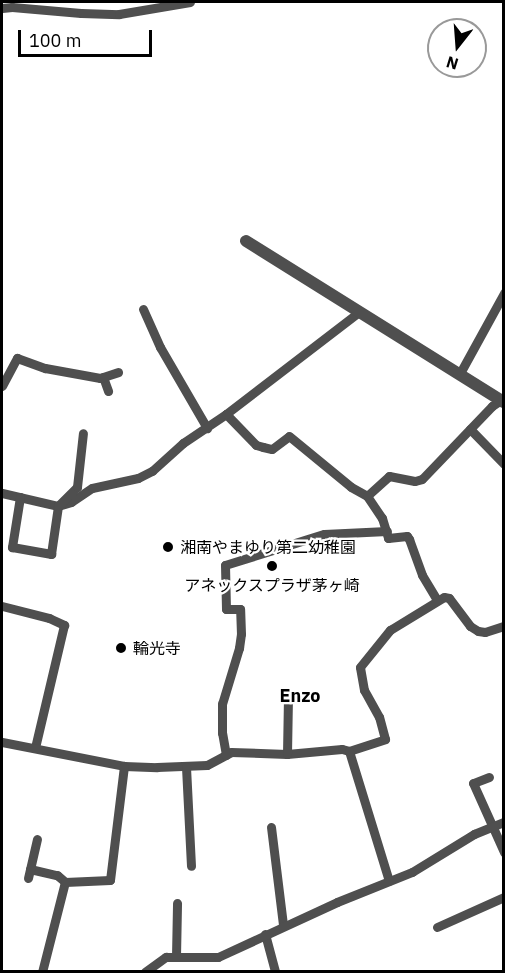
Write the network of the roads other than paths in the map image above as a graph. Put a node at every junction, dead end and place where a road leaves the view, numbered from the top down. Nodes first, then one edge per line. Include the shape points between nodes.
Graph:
1 (190, 2) edge
2 (2, 8) edge
3 (246, 241) dead end
4 (504, 293) edge
5 (143, 309) dead end
6 (359, 312) junction
7 (118, 372) dead end
8 (459, 375) junction
9 (103, 377) junction
10 (2, 386) edge
11 (108, 391) dead end
12 (502, 400) edge
13 (226, 414) junction
14 (207, 428) junction
15 (470, 429) junction
16 (83, 433) dead end
17 (504, 464) edge
18 (2, 493) edge
19 (367, 496) junction
20 (20, 497) junction
21 (58, 506) junction
22 (387, 531) junction
23 (437, 600) junction
24 (2, 606) edge
25 (504, 626) edge
26 (288, 696) dead end
27 (2, 742) edge
28 (35, 748) junction
29 (350, 751) junction
30 (287, 754) junction
31 (226, 755) junction
32 (124, 766) junction
33 (186, 767) junction
34 (489, 777) dead end
35 (504, 822) edge
36 (271, 827) dead end
37 (492, 827) junction
38 (37, 839) dead end
39 (504, 852) edge
40 (191, 866) dead end
41 (389, 881) junction
42 (65, 882) junction
43 (504, 897) edge
44 (177, 903) dead end
45 (283, 925) junction
46 (437, 927) dead end
47 (265, 934) junction
48 (176, 957) junction
49 (42, 972) edge
50 (145, 972) edge
51 (275, 972) edge

1 - 2 street via 99,14
3 - 6 street
4 - 8 street
5 - 14 street via 160,347
6 - 8 street
6 - 13 street
7 - 9 street
8 - 12 street
9 - 10 street via 45,368 18,358
9 - 11 street
12 - 15 street
13 - 14 street
13 - 19 street via 256,445 272,449 289,436
14 - 21 street via 138,478 92,488
15 - 17 street
15 - 19 street via 422,479 389,476
16 - 21 street via 77,487
18 - 20 street
19 - 22 street via 378,509
20 - 21 street
20 - 21 street via 12,547 51,554
22 - 23 street via 388,538 409,539 422,575
22 - 31 street via 324,534 225,565 226,609 240,609 241,634 222,704
23 - 25 street via 449,598 464,620 478,631
23 - 29 street via 390,630 360,667 364,690 379,717 385,739
24 - 28 street via 64,625
26 - 30 street
27 - 28 street
28 - 32 street
29 - 30 street
29 - 41 street
30 - 31 street
31 - 33 street via 207,765
32 - 33 street
32 - 42 street via 110,880
33 - 40 street
34 - 37 street via 473,783
35 - 37 street
36 - 45 street
37 - 39 street
37 - 41 street
38 - 42 street via 29,873 57,875
41 - 45 street
42 - 49 street
43 - 46 street
44 - 48 street
45 - 47 street
47 - 48 street via 218,957
47 - 51 street
48 - 50 street via 166,957

